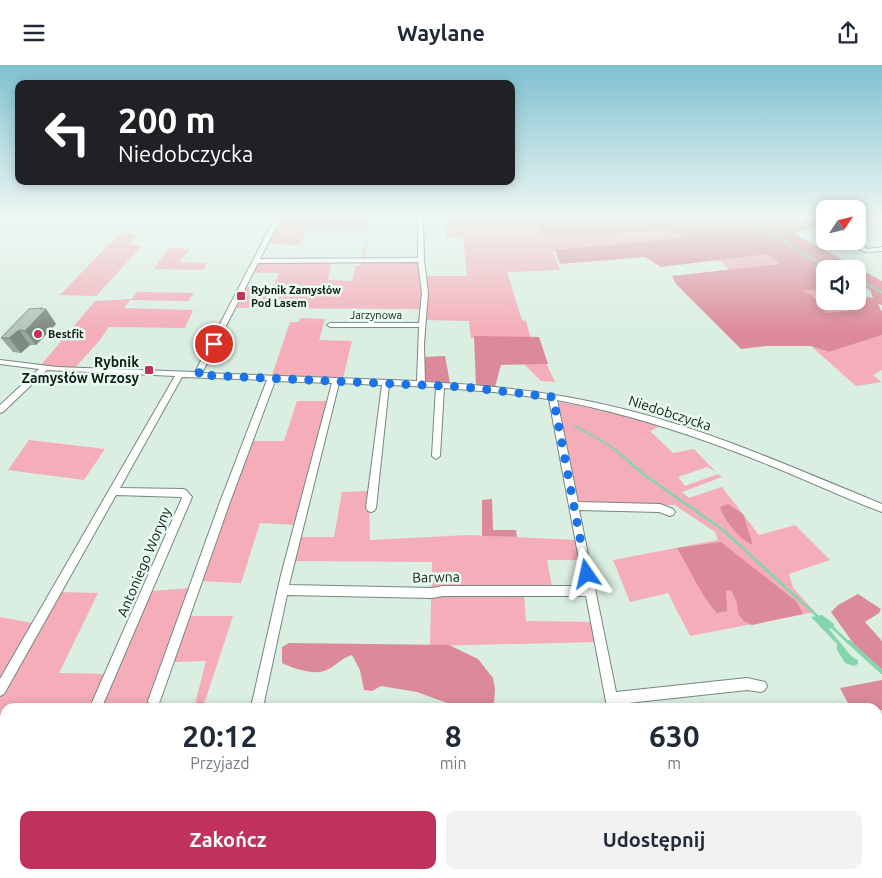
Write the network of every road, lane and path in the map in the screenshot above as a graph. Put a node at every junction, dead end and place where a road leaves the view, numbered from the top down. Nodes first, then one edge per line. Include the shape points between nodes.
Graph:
1 (259, 256) edge
2 (421, 256) edge
3 (421, 259) junction
4 (257, 261) junction
5 (330, 325) dead end
6 (422, 325) junction
7 (0, 362) edge
8 (45, 368) junction
9 (180, 374) junction
10 (198, 375) junction
11 (272, 378) junction
12 (336, 381) junction
13 (386, 383) junction
14 (421, 385) junction
15 (440, 386) junction
16 (553, 397) junction
17 (0, 410) edge
18 (436, 456) dead end
19 (114, 491) junction
20 (574, 506) junction
21 (371, 508) dead end
22 (882, 508) edge
23 (670, 512) dead end
24 (283, 589) junction
25 (590, 591) junction
26 (761, 686) dead end
27 (0, 690) edge
28 (154, 701) dead end
29 (98, 703) edge
30 (258, 703) edge
31 (612, 703) edge

1 - 4 street
2 - 3 street, Jarzynowa
3 - 4 street
3 - 6 street, Jarzynowa via 425,284
4 - 10 street
5 - 6 street, Jarzynowa
6 - 14 street, Jarzynowa
7 - 8 street, Niedobczycka
8 - 9 street, Niedobczycka
8 - 17 street
9 - 10 street, Niedobczycka
9 - 19 street
10 - 11 street, Niedobczycka
11 - 12 street, Niedobczycka
11 - 28 street
12 - 13 street, Niedobczycka
12 - 24 street
13 - 14 street, Niedobczycka
13 - 21 street
14 - 15 street, Niedobczycka
15 - 16 street, Niedobczycka
15 - 18 street
16 - 20 street
16 - 22 street, Niedobczycka via 610,408 690,433
19 - 27 street
19 - 29 street, Antoniego Woryny via 183,493 187,497
20 - 23 street via 660,508
20 - 25 street
24 - 25 street, Barwna via 432,593
24 - 30 street
25 - 31 street
26 - 31 street via 747,684

